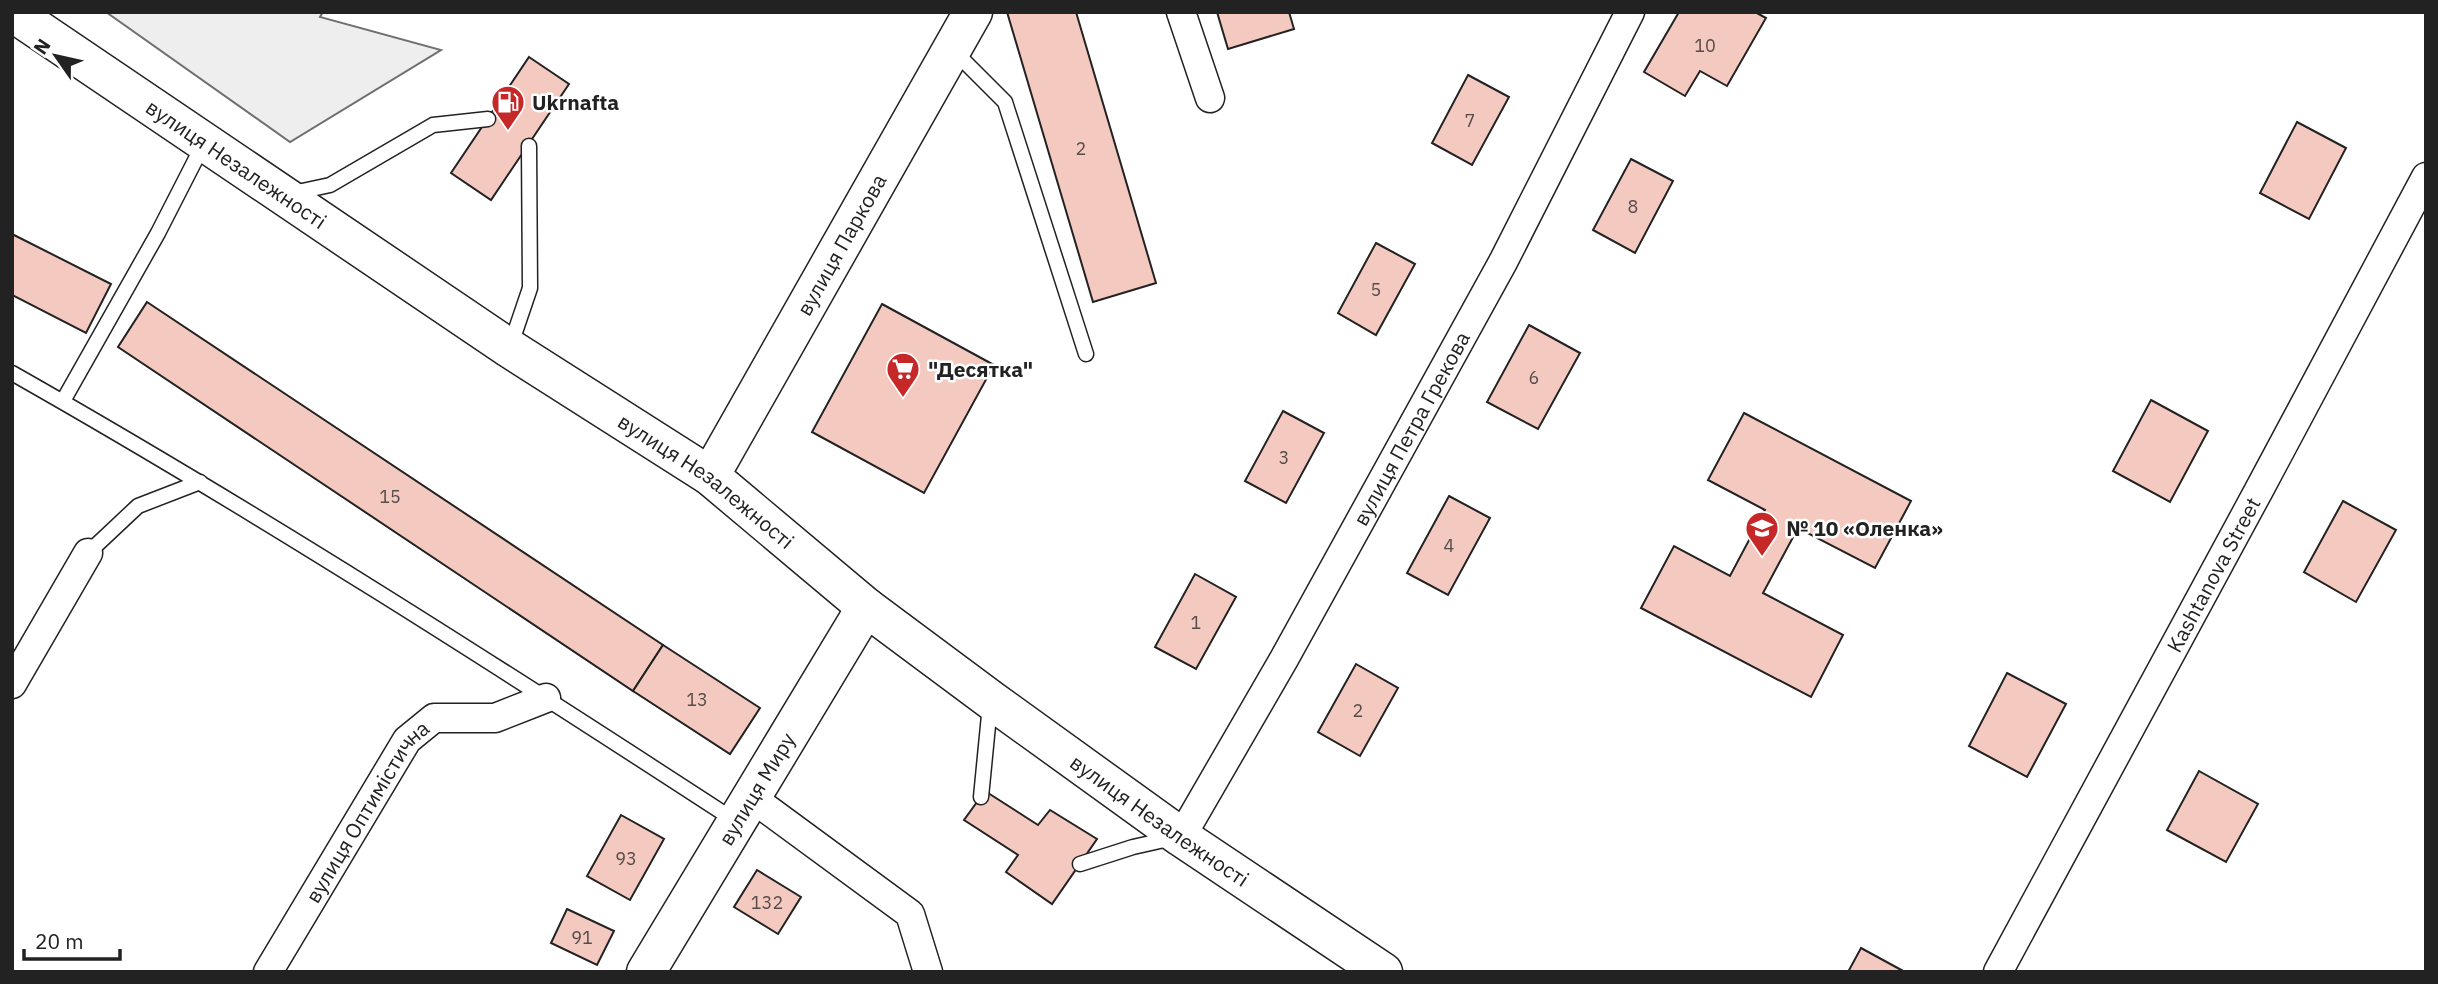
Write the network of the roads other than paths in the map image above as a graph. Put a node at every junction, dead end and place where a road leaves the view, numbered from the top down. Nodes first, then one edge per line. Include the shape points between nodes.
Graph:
1 (12, 12) edge
2 (973, 12) edge
3 (1181, 12) edge
4 (1630, 12) edge
5 (952, 49) junction
6 (1210, 98) dead end
7 (488, 119) dead end
8 (205, 142) junction
9 (529, 145) dead end
10 (2426, 177) edge
11 (283, 195) junction
12 (509, 348) junction
13 (1086, 354) dead end
14 (12, 373) edge
15 (63, 401) junction
16 (710, 476) junction
17 (200, 482) junction
18 (88, 553) joint
19 (866, 607) junction
20 (12, 684) edge
21 (545, 698) junction
22 (991, 700) junction
23 (981, 797) dead end
24 (744, 810) junction
25 (1181, 837) junction
26 (1080, 864) dead end
27 (268, 972) edge
28 (646, 972) edge
29 (928, 972) edge
30 (1383, 972) edge
31 (1998, 972) edge

1 - 8 main road, вулиця Незалежності
2 - 5 main road, вулиця Паркова
3 - 6 street
4 - 25 street, вулиця Петра Грекова via 1503,262
5 - 13 lane via 1005,102
5 - 16 main road, вулиця Паркова
7 - 11 lane via 433,125 330,185
8 - 11 main road, вулиця Незалежності
8 - 15 lane
9 - 12 lane via 530,288
10 - 31 street, Kashtanova Street
11 - 12 main road, вулиця Незалежності
12 - 16 main road, вулиця Незалежності
14 - 15 lane
15 - 17 lane
16 - 19 main road, вулиця Незалежності
17 - 18 lane via 138,506
17 - 21 lane
18 - 20 street
19 - 22 main road, вулиця Незалежності
19 - 24 main road, вулиця Миру
21 - 24 lane
21 - 27 street, вулиця Оптимістична via 495,718 434,718 407,740
22 - 23 lane
22 - 25 main road, вулиця Незалежності
24 - 28 main road, вулиця Миру
24 - 29 street via 910,914
25 - 26 lane
25 - 30 main road, вулиця Незалежності

